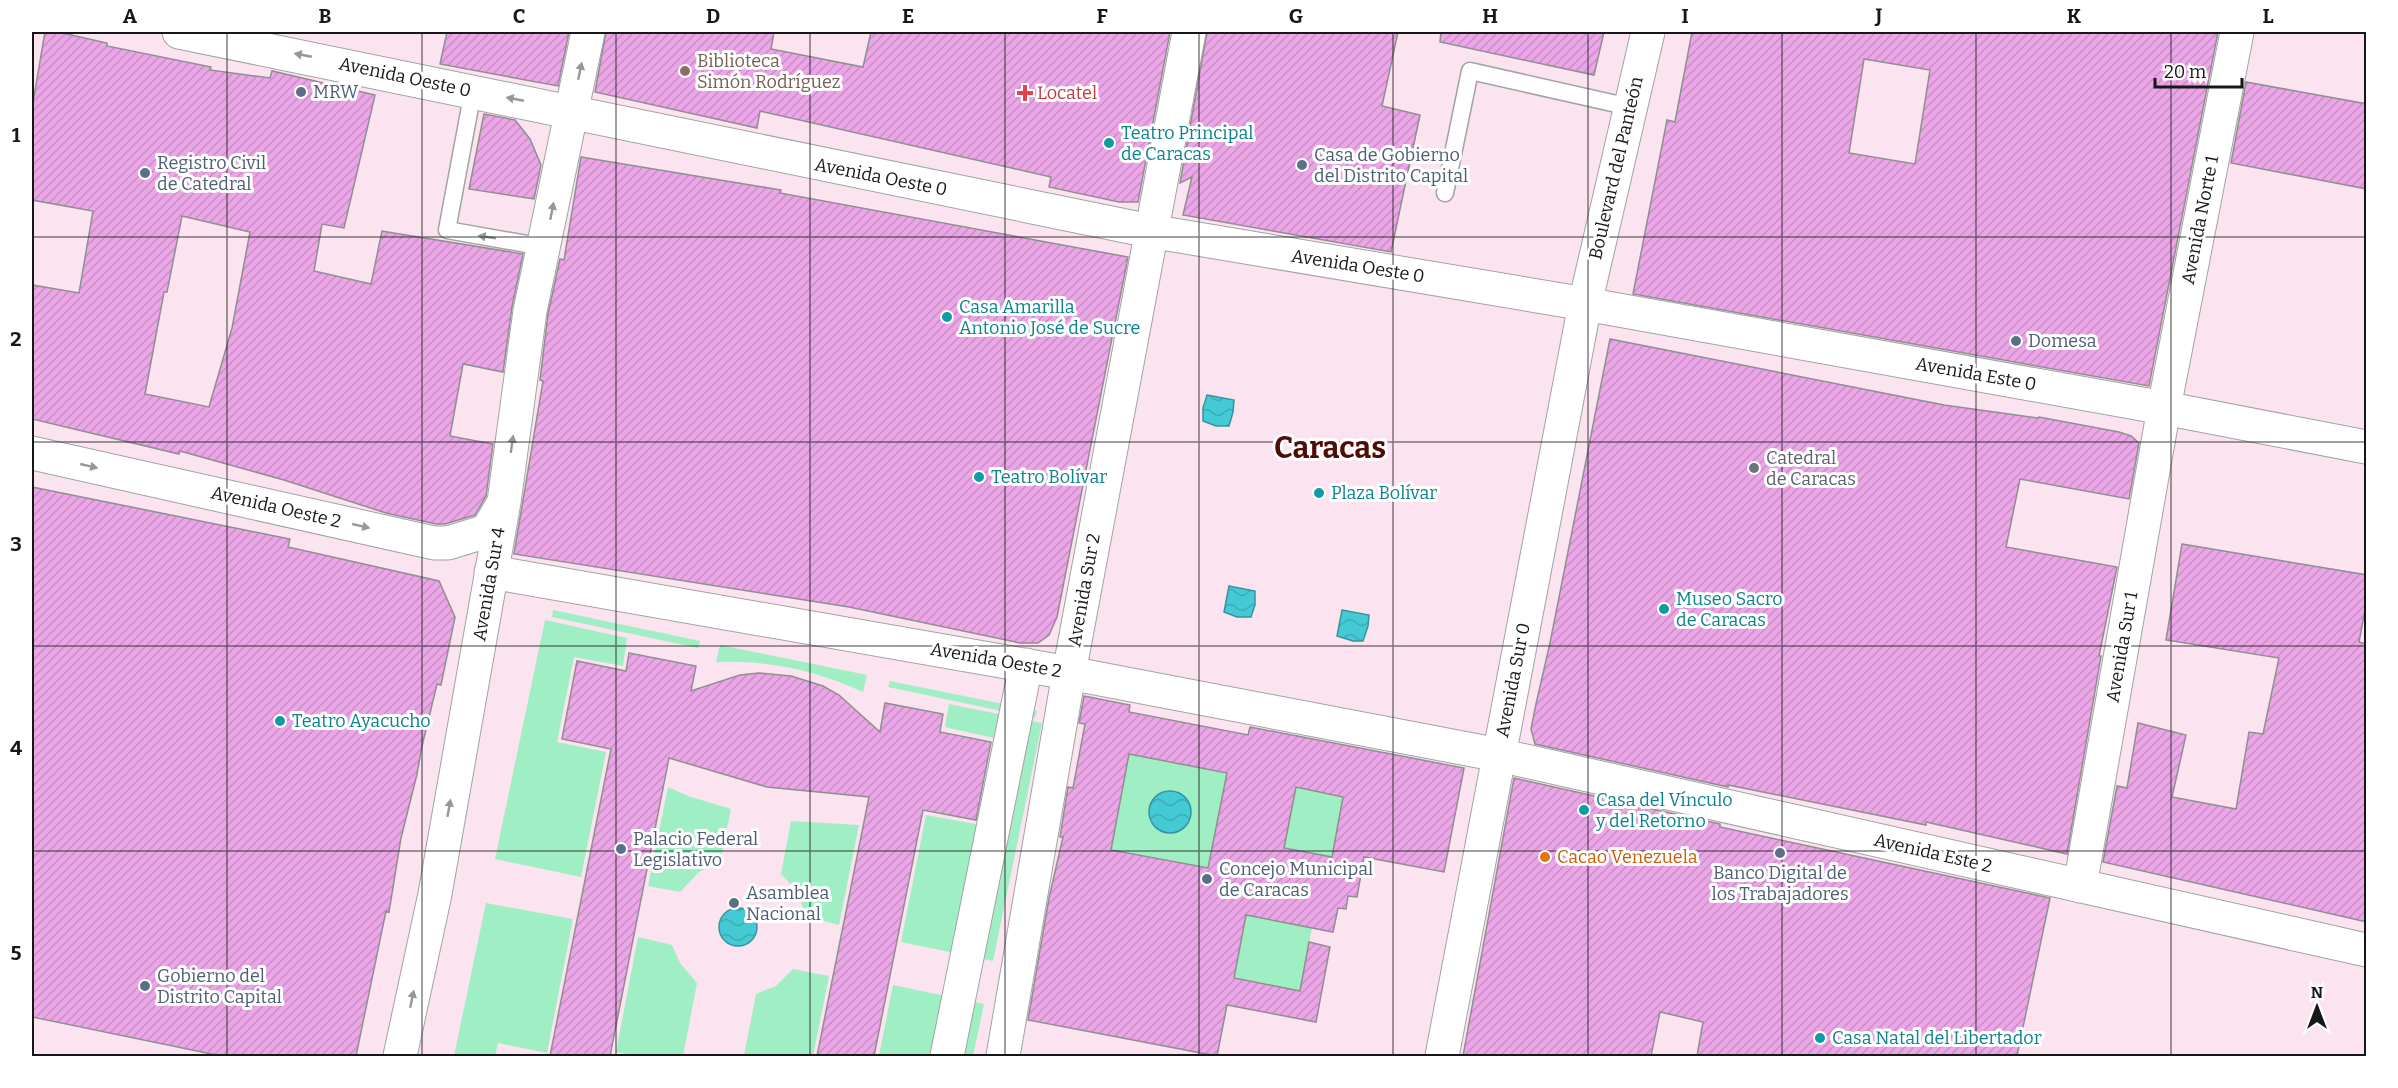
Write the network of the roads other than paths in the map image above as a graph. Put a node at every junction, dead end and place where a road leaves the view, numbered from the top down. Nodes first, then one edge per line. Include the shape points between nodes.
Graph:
1 (179, 32) edge
2 (588, 32) edge
3 (1189, 32) edge
4 (1647, 32) edge
5 (2237, 32) edge
6 (473, 91) junction
7 (1630, 107) junction
8 (572, 111) junction
9 (1445, 193) dead end
10 (1162, 242) junction
11 (544, 247) junction
12 (1586, 304) junction
13 (2164, 408) junction
14 (2367, 447) edge
15 (32, 453) edge
16 (504, 502) junction
17 (491, 572) junction
18 (1026, 665) junction
19 (1069, 673) junction
20 (1499, 755) junction
21 (2080, 886) junction
22 (2367, 950) edge
23 (400, 1056) edge
24 (947, 1056) edge
25 (1003, 1056) edge
26 (1442, 1056) edge

6 -> 1 street, Avenida Oeste 0
8 -> 2 street, Avenida Sur 4
3 - 10 street, Avenida Sur 2
4 - 7 street, Boulevard del Panteón
5 - 13 street, Avenida Norte 1
8 -> 6 street, Avenida Oeste 0
11 -> 6 lane via 447,230
7 - 9 lane via 1470,71
7 - 12 street, Boulevard del Panteón
8 - 10 street, Avenida Oeste 0
11 -> 8 street, Avenida Sur 4
10 - 12 street, Avenida Oeste 0
10 - 19 street, Avenida Sur 2
16 -> 11 street, Avenida Sur 4 via 530,311
12 - 13 street, Avenida Este 0
12 - 20 street, Avenida Sur 0
13 - 14 street, Avenida Este 0
13 - 21 street, Avenida Sur 1
15 -> 16 street, Avenida Oeste 2 via 434,543 448,543 487,531
16 - 17 street, Avenida Sur 4
17 - 18 street, Avenida Oeste 2
23 -> 17 street, Avenida Sur 4 via 435,894
18 - 19 street, Avenida Oeste 2
18 - 24 street
19 - 20 street, Avenida Oeste 2
19 - 25 street, Avenida Sur 2
20 - 21 street, Avenida Este 2
20 - 26 street, Avenida Sur 0
21 - 22 street, Avenida Este 2

